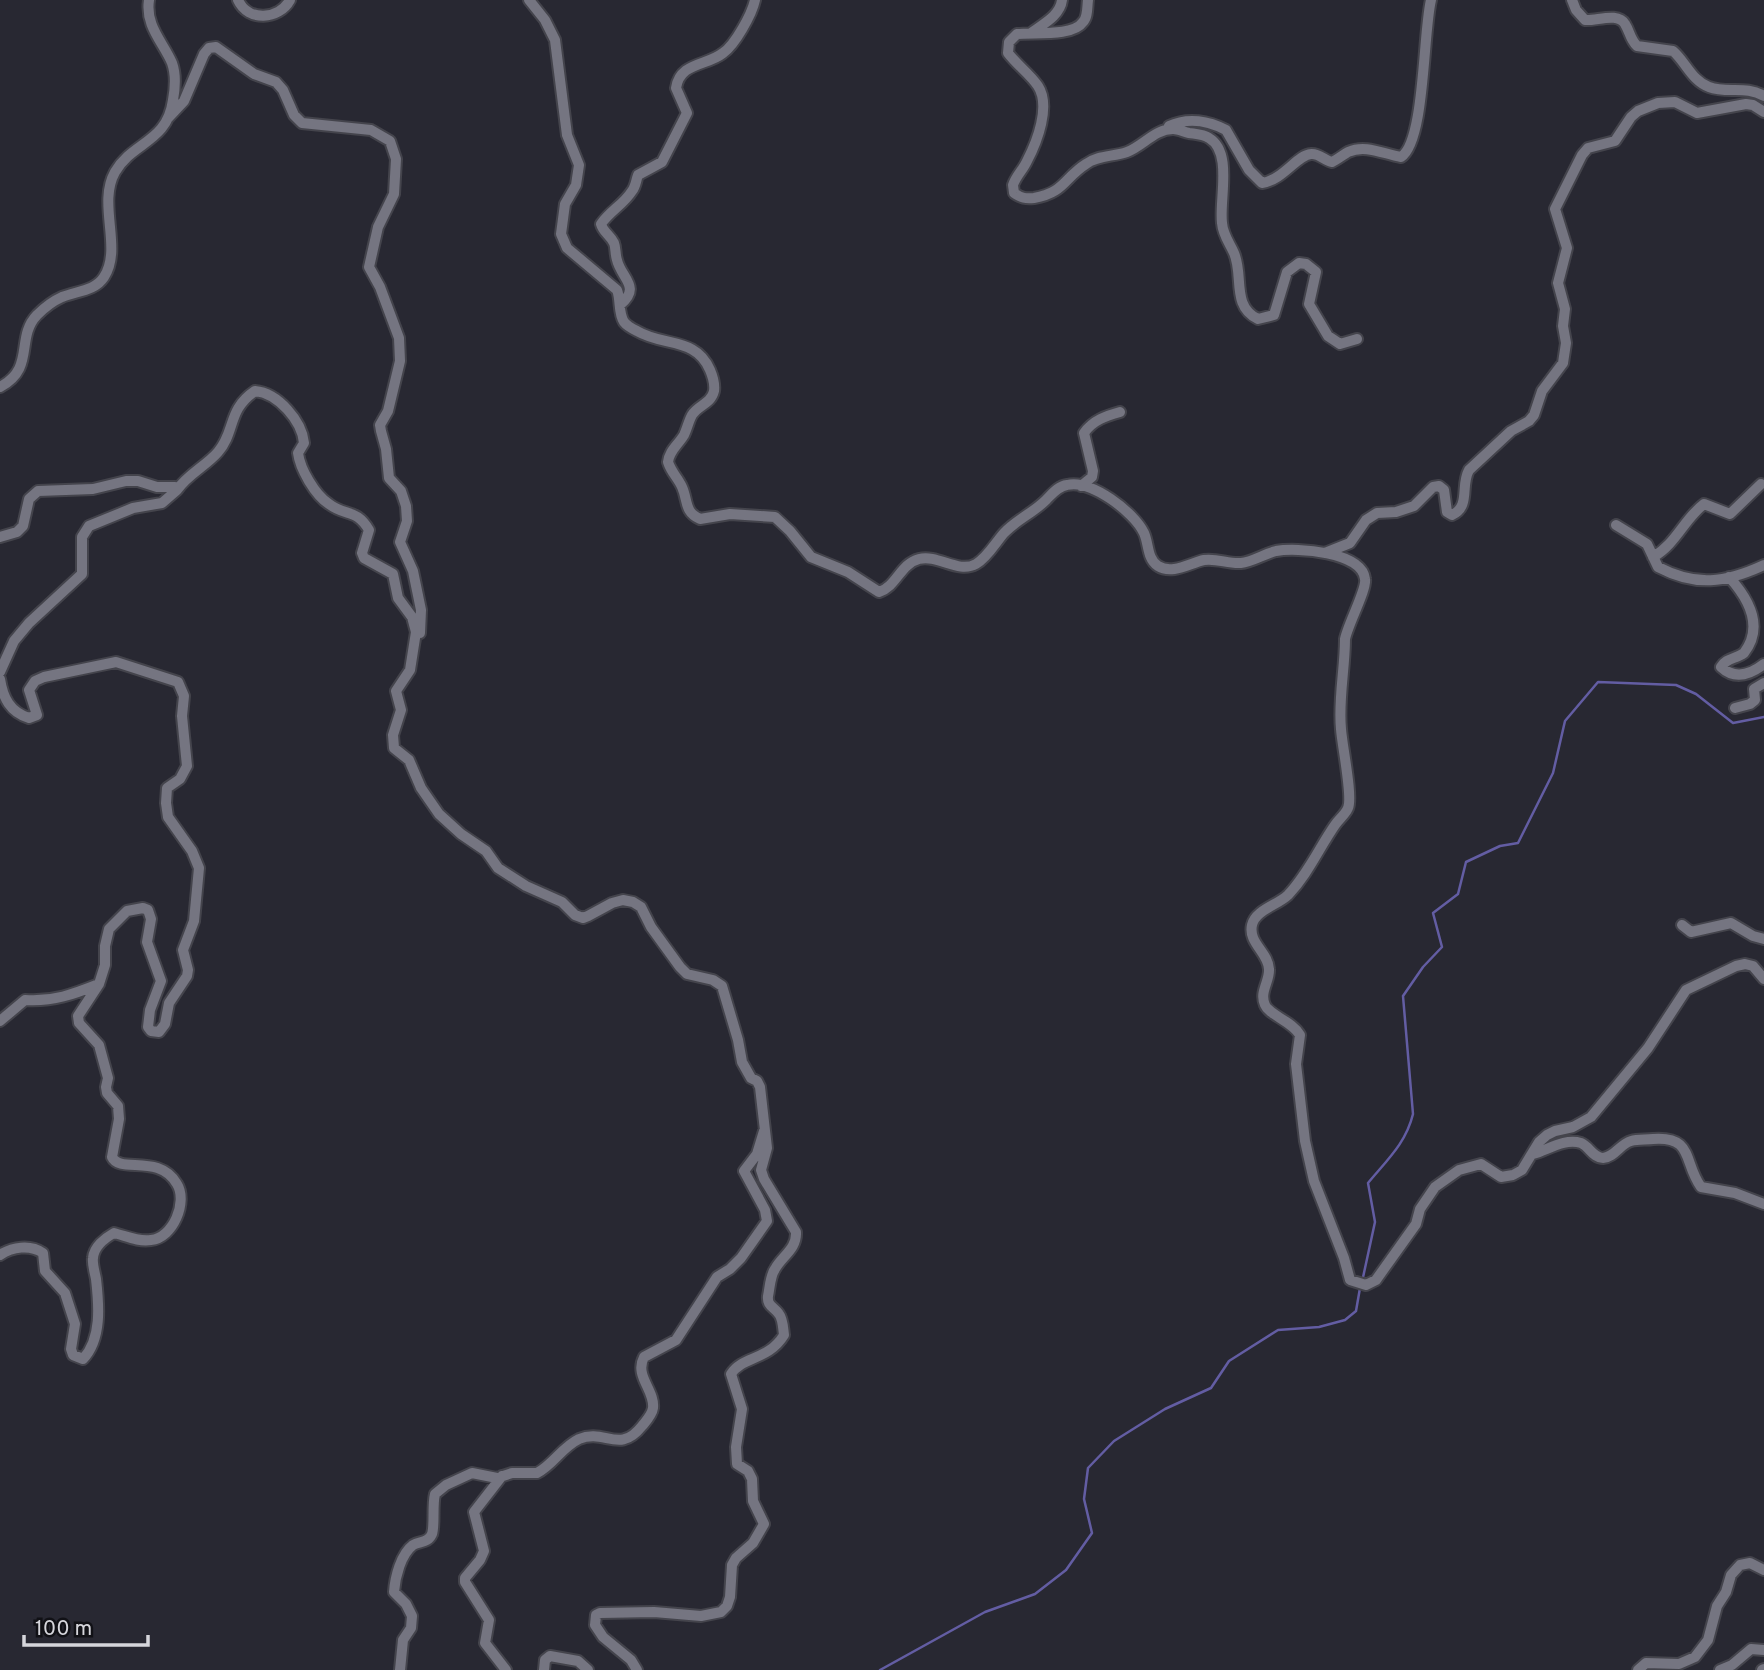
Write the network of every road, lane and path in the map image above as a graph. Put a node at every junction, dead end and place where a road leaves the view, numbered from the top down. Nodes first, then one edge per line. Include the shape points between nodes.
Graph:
1 (149, 0) edge
2 (237, 0) edge
3 (290, 0) edge
4 (529, 0) edge
5 (755, 0) edge
6 (1062, 0) edge
7 (1087, 0) edge
8 (1431, 0) edge
9 (1572, 0) edge
10 (1031, 33) junction
11 (1764, 96) edge
12 (1764, 112) edge
13 (168, 118) junction
14 (1165, 130) junction
15 (620, 305) junction
16 (1357, 339) dead end
17 (0, 387) edge
18 (1120, 412) dead end
19 (1760, 484) dead end
20 (1081, 486) junction
21 (177, 490) junction
22 (1616, 525) dead end
23 (0, 537) edge
24 (1324, 553) junction
25 (1653, 558) junction
26 (1764, 565) edge
27 (1729, 577) junction
28 (415, 641) junction
29 (1764, 664) edge
30 (0, 672) edge
31 (0, 679) edge
32 (1764, 684) edge
33 (1735, 708) dead end
34 (1682, 925) dead end
35 (1764, 939) edge
36 (1762, 974) edge
37 (99, 984) junction
38 (0, 1021) edge
39 (764, 1130) junction
40 (1533, 1154) junction
41 (1764, 1204) edge
42 (0, 1255) edge
43 (502, 1476) junction
44 (1764, 1570) edge
45 (1764, 1650) edge
46 (400, 1670) edge
47 (506, 1670) edge
48 (544, 1670) edge
49 (588, 1670) edge
50 (637, 1670) edge
51 (1638, 1670) edge
52 (1720, 1670) edge

1 - 13 street via 153,28 174,75
2 - 3 street via 247,11 265,17 277,15
4 - 15 street via 555,40 566,135 579,165 576,185 565,204 563,242 617,290
5 - 15 street via 730,48 680,76 676,88 687,113 679,132 662,162 638,175 632,191 601,224 614,242 617,262 630,284
6 - 10 street via 1053,17
7 - 10 street via 1082,25 1054,33
8 - 14 street via 1420,108 1410,149 1401,157 1364,149 1352,150 1332,162 1312,154 1262,183 1226,130 1192,121 1174,123
9 - 11 street via 1585,20 1618,18 1637,46 1673,51 1709,87 1748,89
10 - 14 street via 1017,34 1007,49 1039,88 1043,102 1030,156 1013,185 1014,193 1028,198 1049,195 1084,164 1125,153
12 - 24 street via 1746,104 1697,113 1675,102 1658,103 1631,117 1615,141 1588,148 1555,209 1567,248 1558,283 1565,309 1566,352 1542,391 1534,415 1469,470 1456,514 1447,512 1444,490 1433,487 1414,506 1380,511 1366,520 1350,543
13 - 17 street via 156,136 115,173 108,205 111,256 104,278 91,288 59,298 35,317 20,369
13 - 28 street via 184,101 204,54 216,47 254,74 276,82 302,123 371,130 390,141 396,159 394,194 377,227 369,267 399,338 400,361 381,431 389,478 404,497 408,513 400,542 413,571 421,610
14 - 16 street via 1204,136 1221,151 1223,232 1234,252 1245,309 1258,319 1274,315 1287,272 1299,263 1306,264 1316,272 1309,304 1328,336 1340,344
15 - 20 street via 629,327 699,351 713,378 710,400 692,415 669,453 670,470 681,485 690,513 700,519 730,514 775,517 811,557 848,572 873,590 886,589 916,560 976,564 1010,526 1054,492 1065,485
18 - 20 street via 1099,419 1084,433 1093,471
19 - 25 street via 1730,514 1704,504 1671,545
20 - 24 street via 1118,503 1143,531 1153,561 1169,570 1211,559 1241,563 1290,549
21 - 23 street via 126,481 93,489 38,491 29,499 23,526
21 - 28 street via 217,453 246,398 256,391 276,398 300,427 304,443 298,453 306,476 326,502 358,515 368,528 362,553 393,573 398,597 415,623
21 - 30 street via 162,503 133,508 89,526 82,537 82,574 29,623 14,641
22 - 25 street via 1647,544
24 - 40 street via 1356,564 1366,584 1345,639 1340,729 1350,802 1302,878 1286,897 1258,916 1251,928 1269,969 1264,1004 1300,1035 1296,1064 1305,1141 1314,1181 1350,1280 1366,1285 1376,1280 1416,1224 1425,1200 1446,1178 1481,1164 1501,1177 1513,1175
25 - 27 street via 1658,567 1688,579 1703,582
26 - 27 street
27 - 29 street via 1753,608 1760,632 1746,652 1721,667 1744,676
28 - 39 street via 410,670 396,691 401,710 393,742 409,760 433,808 486,851 498,868 562,902 575,915 583,918 623,900 641,907 687,974 722,986 742,1062 760,1087
31 - 37 street via 10,708 29,718 37,715 29,690 37,679 103,663 126,663 168,677 182,687 187,766 180,779 167,788 166,797 168,817 199,868 194,921 183,950 187,976 169,1003 162,1029 151,1031 148,1019 161,981 147,942 151,919 143,908 128,911 109,929
32 - 33 street via 1754,689 1755,700
34 - 35 street via 1691,932 1731,923
36 - 40 street via 1745,964 1686,990 1648,1048 1591,1117 1548,1135
37 - 38 street via 75,995 25,1000
37 - 42 street via 78,1016 99,1045 107,1093 118,1106 112,1157 121,1166 155,1166 176,1182 181,1200 174,1222 158,1239 139,1240 114,1233 99,1245 92,1259 98,1294 96,1332 83,1359 71,1349 75,1324 65,1293 45,1271 43,1253 22,1247
39 - 43 street via 757,1154 744,1171 767,1221 741,1258 717,1277 676,1340 644,1357 642,1375 653,1408 647,1421 634,1437 621,1441 589,1435 570,1444 537,1473
39 - 50 street via 764,1180 797,1239 776,1265 768,1300 779,1314 783,1335 774,1349 741,1364 731,1374 742,1409 737,1464 752,1479 753,1501 764,1528 732,1565 730,1597 722,1612 596,1615 595,1625 603,1637
40 - 41 street via 1568,1142 1582,1143 1603,1158 1632,1141 1668,1138 1682,1147 1701,1187
43 - 46 street via 464,1475 435,1494 432,1534 408,1551 394,1587 412,1616 403,1640
43 - 47 street via 474,1512 484,1551 465,1582 489,1620 486,1647
44 - 51 street via 1750,1563 1734,1570 1708,1640 1695,1657 1679,1664 1646,1663
45 - 52 street via 1751,1649
48 - 49 street via 550,1656 578,1661

